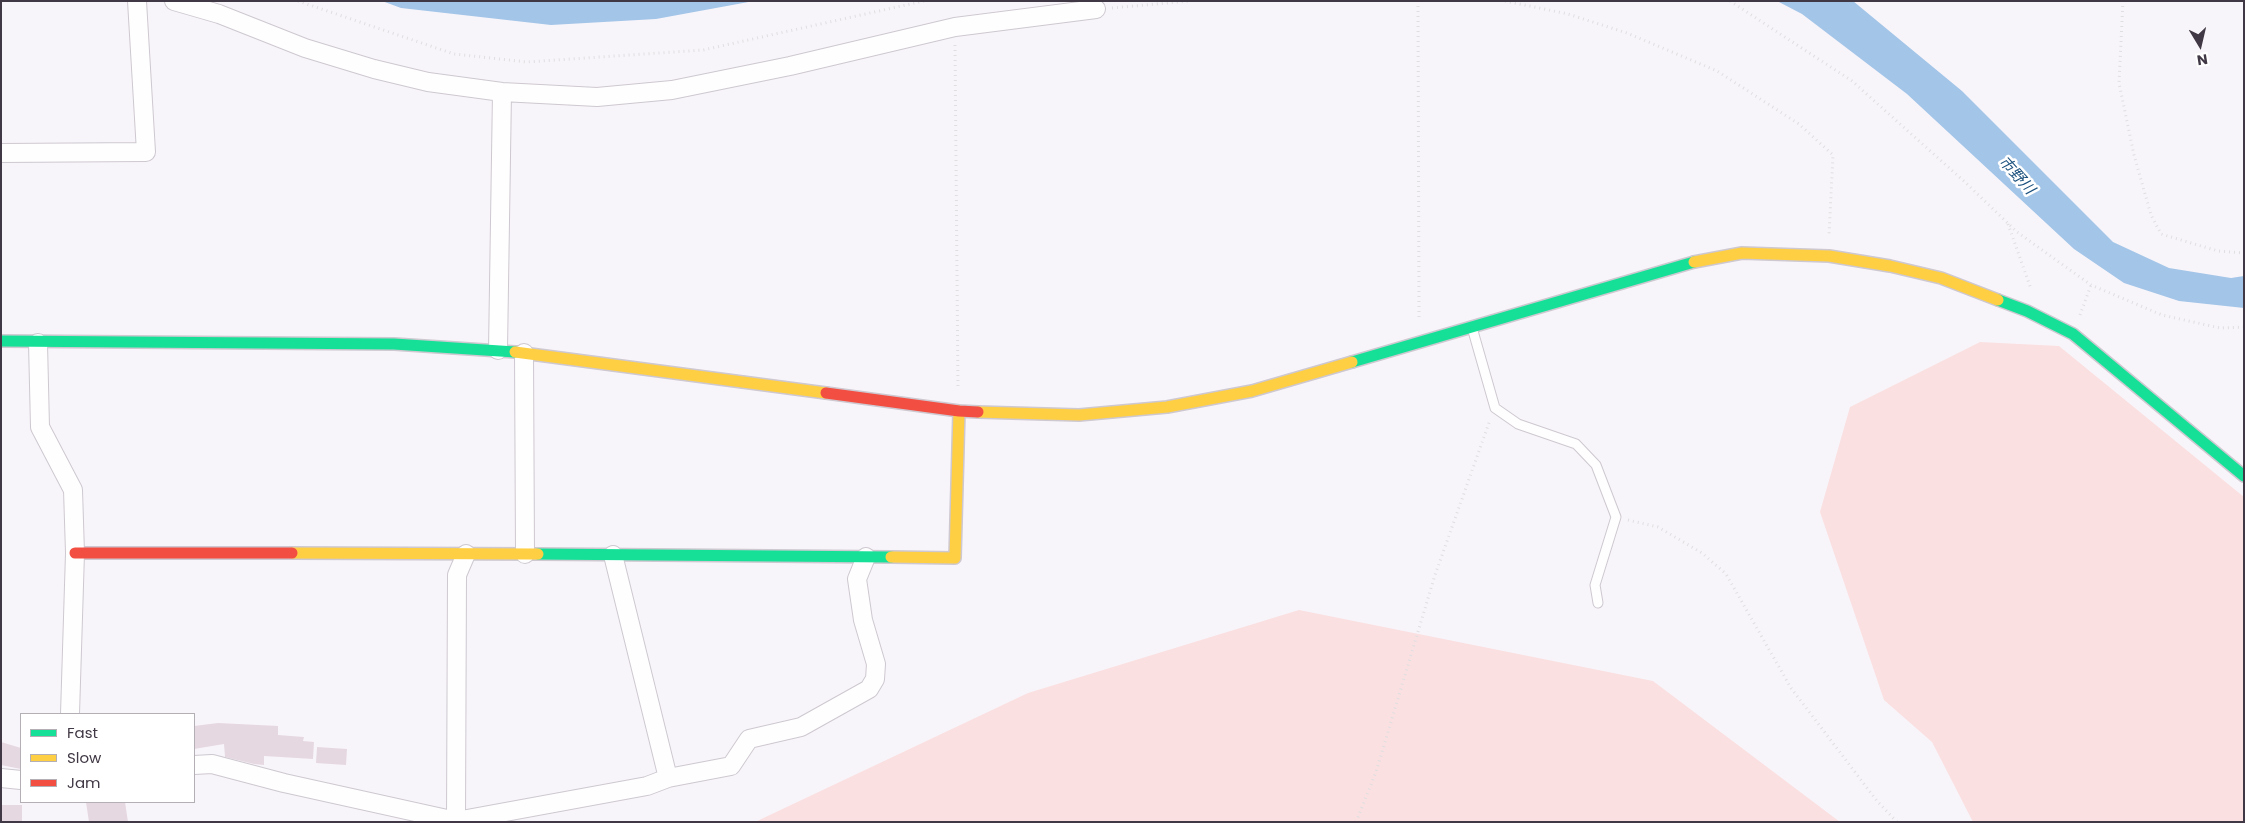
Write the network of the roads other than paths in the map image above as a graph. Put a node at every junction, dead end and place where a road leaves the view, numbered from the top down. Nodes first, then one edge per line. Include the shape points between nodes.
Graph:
1 (137, 1) edge
2 (174, 1) edge
3 (1096, 9) road end
4 (502, 92) junction
5 (1, 153) edge
6 (1472, 328) junction
7 (1, 341) edge
8 (38, 343) junction
9 (498, 350) junction
10 (524, 353) junction
11 (959, 411) junction
12 (2244, 476) edge
13 (75, 553) junction
14 (466, 554) junction
15 (524, 554) junction
16 (613, 555) junction
17 (866, 558) junction
18 (1598, 603) dead end
19 (70, 713) edge
20 (195, 765) edge
21 (1, 778) edge
22 (668, 778) junction
23 (20, 780) edge
24 (456, 821) edge

1 - 5 street via 146,152
2 - 4 street via 374,69 428,82
3 - 4 street via 955,27 672,90 597,97
4 - 9 street
6 - 11 street via 1252,391 1167,407 1079,415
6 - 12 street via 1687,263 1742,254 1829,256 1890,266 1941,278 2033,314 2073,334
6 - 18 lane via 1495,408 1518,424 1576,444 1596,465 1616,517 1595,585
7 - 8 street
8 - 9 street via 394,344
8 - 13 street via 40,427 73,490
9 - 10 street
10 - 11 street
10 - 15 street
11 - 17 street via 955,558
13 - 14 street
13 - 19 street
14 - 15 street
14 - 24 street via 457,575
15 - 16 street
16 - 17 street
16 - 22 street
17 - 22 street via 857,579 862,620 876,664 875,679 869,689 801,727 749,739 731,766
20 - 24 street via 212,764
21 - 23 street
22 - 24 street via 647,786

